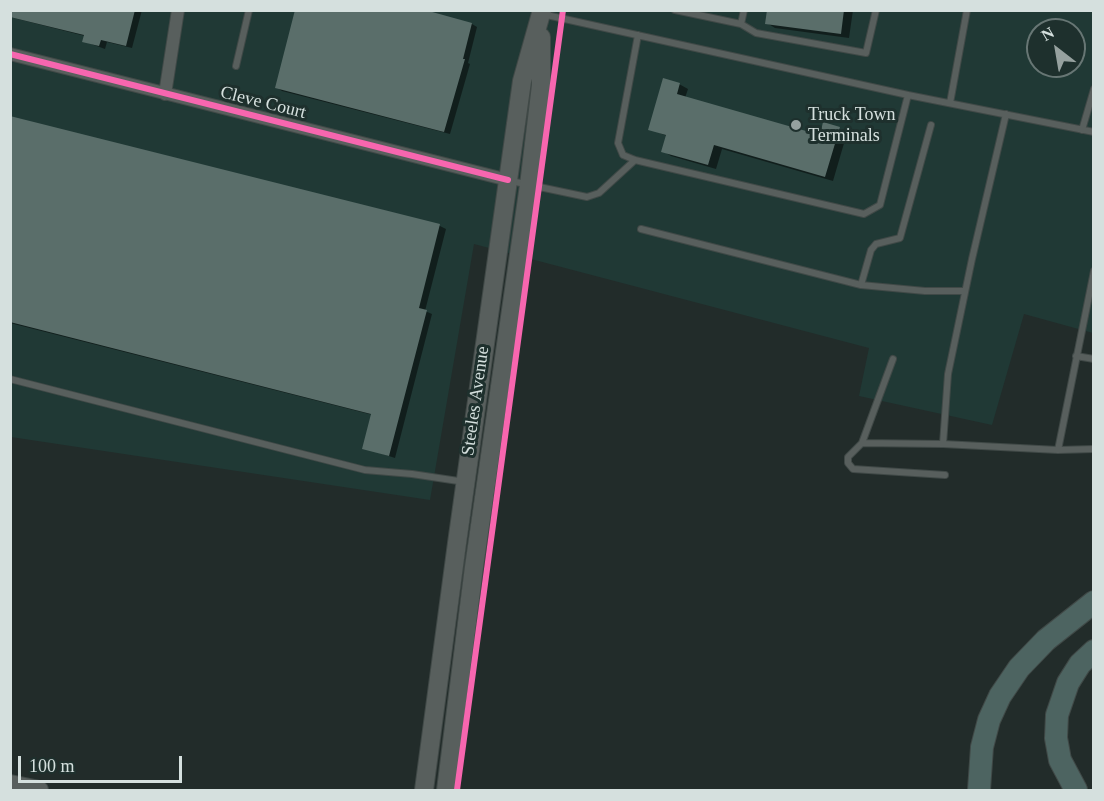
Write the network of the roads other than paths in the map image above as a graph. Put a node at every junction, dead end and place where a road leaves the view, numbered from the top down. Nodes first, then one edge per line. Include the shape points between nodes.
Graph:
1 (178, 10) edge
2 (249, 10) edge
3 (675, 10) edge
4 (744, 10) edge
5 (876, 10) edge
6 (967, 10) edge
7 (542, 12) edge
8 (741, 24) junction
9 (638, 35) junction
10 (10, 54) edge
11 (236, 66) dead end
12 (1094, 89) edge
13 (165, 94) junction
14 (908, 95) junction
15 (950, 103) junction
16 (1006, 114) junction
17 (931, 124) dead end
18 (1083, 130) junction
19 (1094, 132) edge
20 (635, 160) junction
21 (508, 180) junction
22 (529, 185) junction
23 (641, 229) dead end
24 (1094, 271) edge
25 (861, 285) junction
26 (965, 291) junction
27 (1076, 356) junction
28 (893, 359) dead end
29 (1094, 359) edge
30 (10, 379) edge
31 (862, 443) junction
32 (943, 444) junction
33 (1094, 449) edge
34 (1058, 450) junction
35 (945, 475) dead end
36 (465, 482) junction
37 (1094, 602) edge
38 (1094, 651) edge
39 (10, 784) edge
40 (39, 790) edge
41 (424, 790) edge
42 (446, 790) edge
43 (979, 790) edge
44 (1076, 790) edge

1 - 13 street
2 - 11 lane
3 - 8 lane
4 - 8 lane
5 - 8 lane via 866,53 756,33
6 - 15 lane
7 - 9 lane
7 - 21 main road, Steeles Avenue via 522,81
7 - 22 main road, Steeles Avenue via 541,85
9 - 14 lane
9 - 20 lane via 618,143 623,155
10 - 13 street, Cleve Court
12 - 18 lane
13 - 21 street, Cleve Court
14 - 15 lane
14 - 20 lane via 880,205 864,214
15 - 16 lane
16 - 18 lane
16 - 26 lane
17 - 25 lane via 900,238 876,243
18 - 19 lane
20 - 22 lane via 599,193 587,197
21 - 22 lane
21 - 36 main road, Steeles Avenue
22 - 42 main road, Steeles Avenue
23 - 25 lane
24 - 27 lane
25 - 26 lane
26 - 32 lane via 948,374
27 - 29 lane
27 - 34 lane
28 - 31 lane
30 - 36 lane via 366,470
31 - 32 lane
31 - 35 lane via 848,457 853,469
32 - 34 lane
33 - 34 lane
36 - 41 main road, Steeles Avenue
37 - 43 highway via 1046,640 1019,668 1000,696 982,747
38 - 44 highway via 1068,683 1057,715 1060,760
39 - 40 main road

